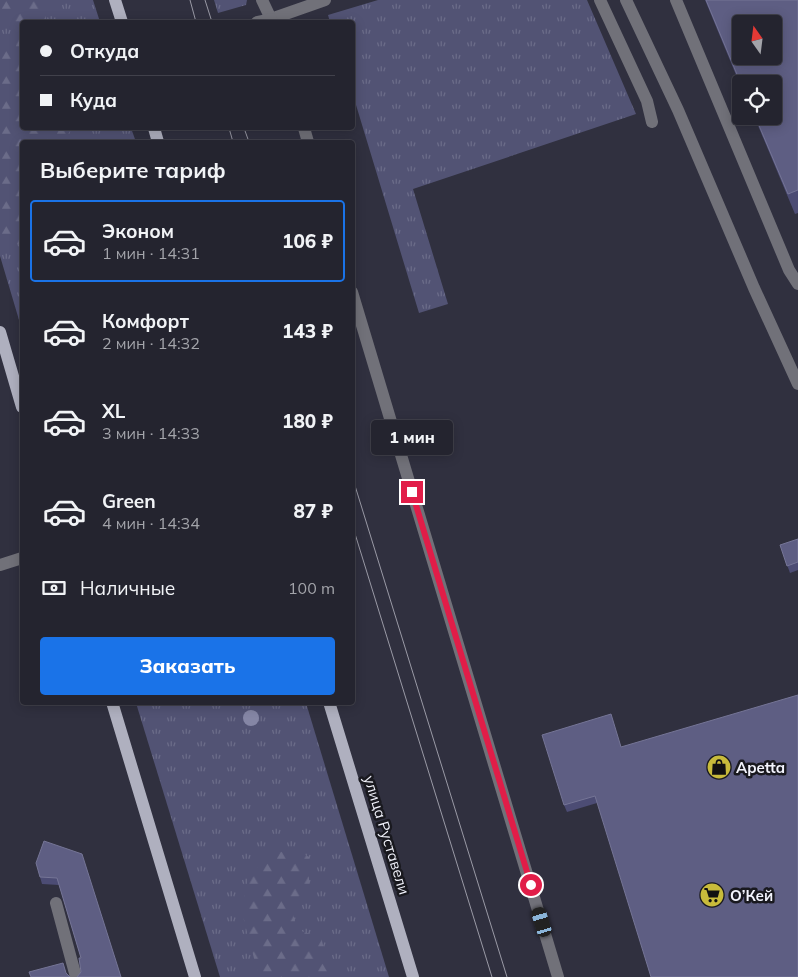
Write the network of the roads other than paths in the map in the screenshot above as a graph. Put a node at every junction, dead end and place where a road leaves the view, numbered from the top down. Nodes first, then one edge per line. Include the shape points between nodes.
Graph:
1 (115, 0) edge
2 (262, 0) edge
3 (324, 0) edge
4 (600, 0) edge
5 (626, 0) edge
6 (676, 0) edge
7 (121, 20) edge
8 (272, 20) edge
9 (274, 20) edge
10 (652, 122) dead end
11 (793, 268) edge
12 (798, 284) edge
13 (355, 302) edge
14 (0, 332) edge
15 (798, 384) edge
16 (20, 400) edge
17 (20, 559) edge
18 (0, 565) edge
19 (113, 705) edge
20 (330, 705) edge
21 (56, 903) dead end
22 (76, 977) edge
23 (196, 977) edge
24 (413, 977) edge
25 (558, 977) edge

1 - 7 main road
2 - 8 street
3 - 9 street
4 - 10 street via 647,101
5 - 15 street
6 - 11 street
11 - 12 street
13 - 25 street
14 - 16 main road
17 - 18 street
19 - 23 main road
20 - 24 main road, улица Руставели
21 - 22 street

